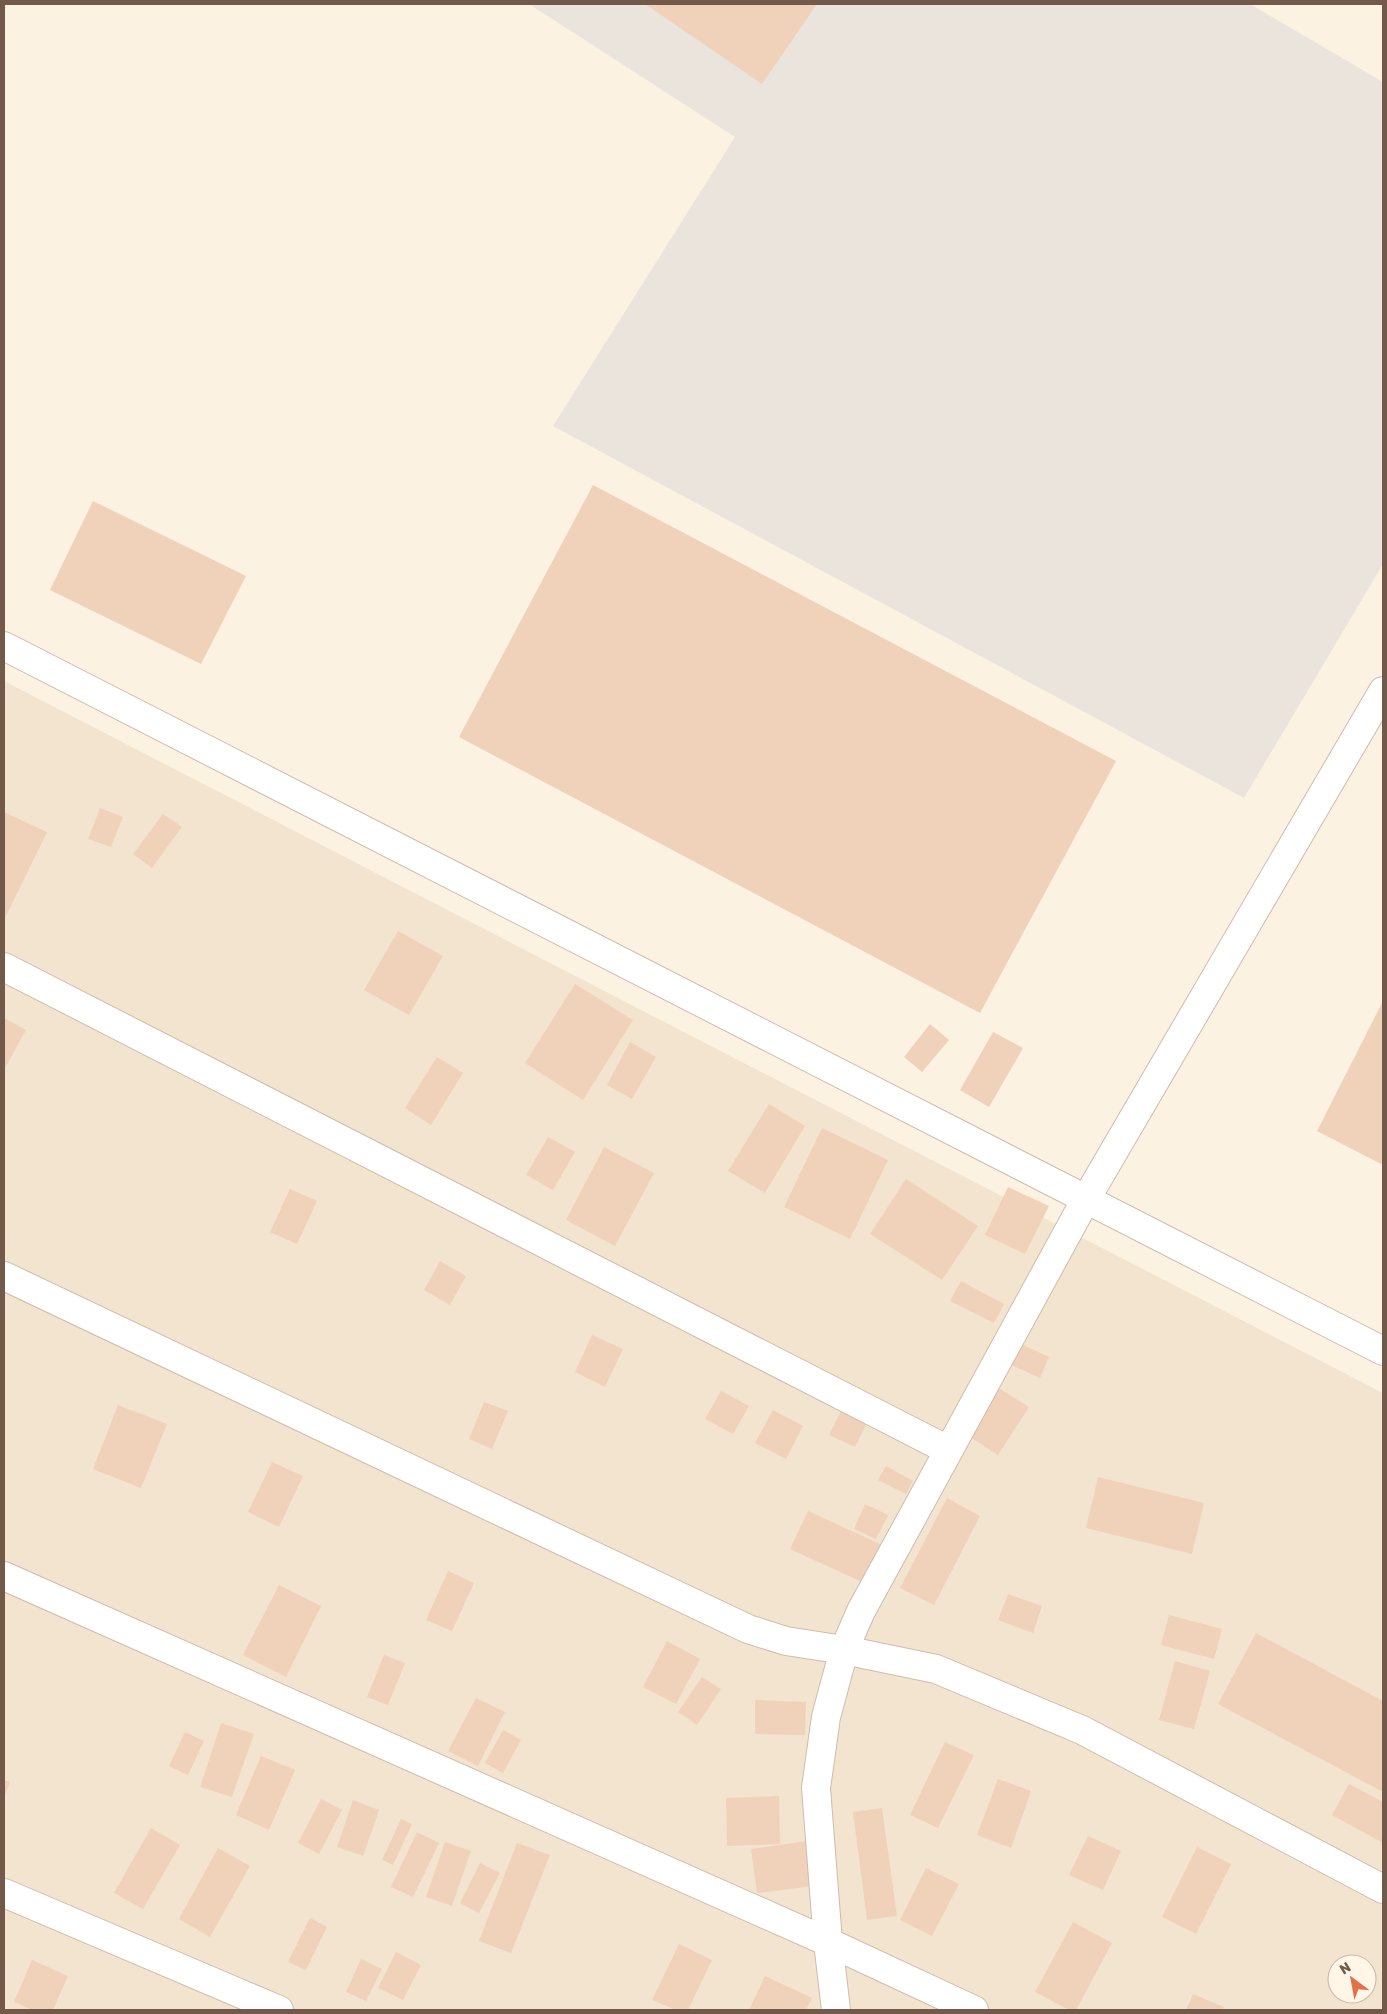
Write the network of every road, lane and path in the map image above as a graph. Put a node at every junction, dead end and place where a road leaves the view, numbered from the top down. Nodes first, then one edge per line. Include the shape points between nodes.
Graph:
1 (4, 646) edge
2 (1383, 691) edge
3 (4, 967) edge
4 (1086, 1199) junction
5 (4, 1276) edge
6 (1383, 1351) edge
7 (948, 1450) junction
8 (4, 1576) edge
9 (844, 1650) junction
10 (1383, 1889) edge
11 (4, 1893) edge
12 (828, 1942) junction
13 (279, 2010) edge
14 (836, 2010) edge
15 (974, 2010) edge

1 - 4 street
2 - 4 street
3 - 7 street
4 - 6 street
4 - 7 street
5 - 9 street via 748,1629 786,1641
7 - 9 street via 861,1611
8 - 12 street
9 - 10 street via 936,1669 1082,1730
9 - 12 street via 826,1717 816,1788
11 - 13 street
12 - 14 street
12 - 15 street

